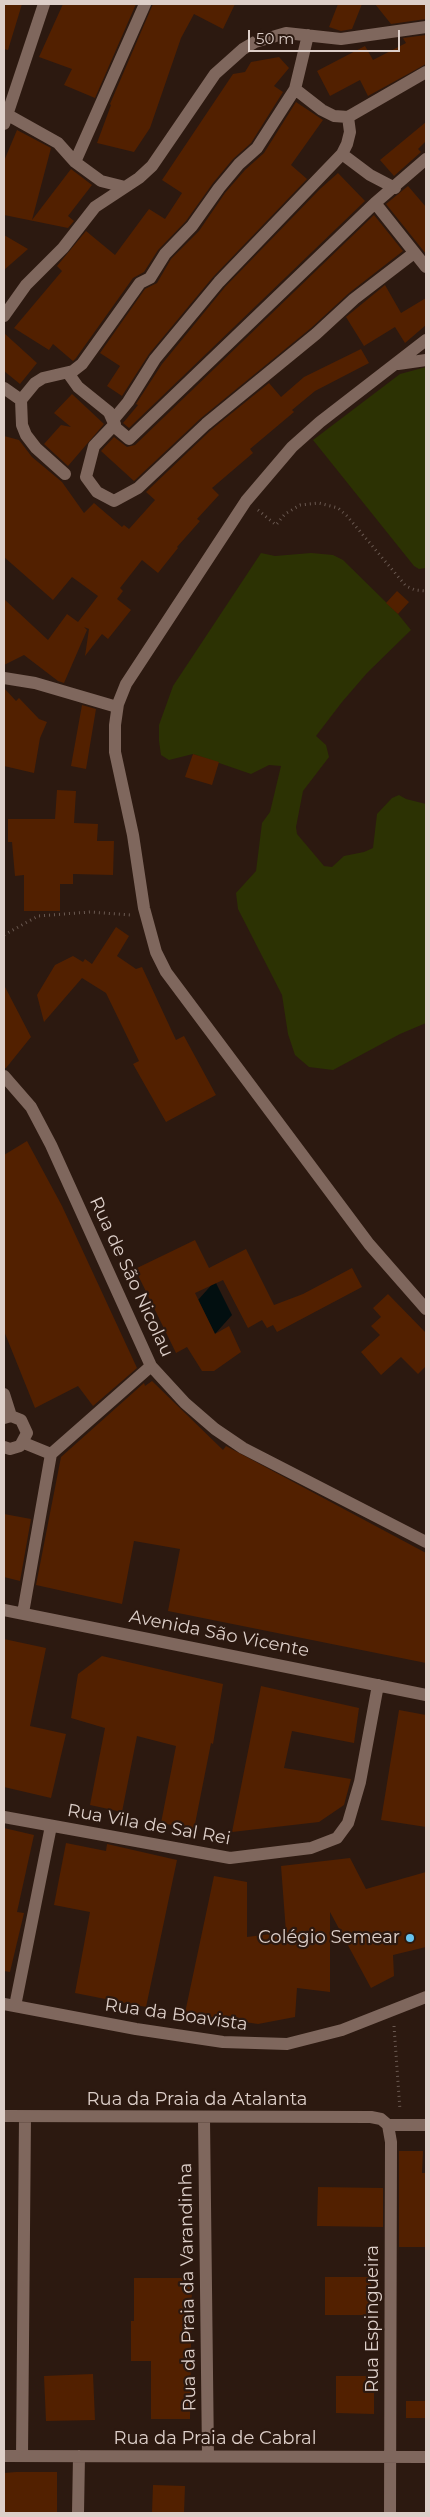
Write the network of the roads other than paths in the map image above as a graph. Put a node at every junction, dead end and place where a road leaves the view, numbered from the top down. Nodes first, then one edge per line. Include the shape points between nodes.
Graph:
1 (44, 4) edge
2 (145, 4) edge
3 (426, 27) edge
4 (308, 36) junction
5 (426, 72) edge
6 (295, 89) junction
7 (348, 117) junction
8 (6, 120) edge
9 (342, 154) junction
10 (426, 159) edge
11 (75, 162) junction
12 (125, 187) junction
13 (395, 188) junction
14 (375, 204) junction
15 (414, 253) junction
16 (426, 267) edge
17 (8, 301) edge
18 (4, 316) edge
19 (426, 340) edge
20 (426, 360) edge
21 (398, 364) junction
22 (68, 372) junction
23 (4, 388) edge
24 (21, 400) junction
25 (114, 422) junction
26 (65, 474) dead end
27 (4, 678) edge
28 (117, 707) junction
29 (4, 1076) edge
30 (426, 1309) edge
31 (151, 1366) junction
32 (4, 1394) edge
33 (7, 1417) edge
34 (24, 1443) junction
35 (4, 1447) edge
36 (51, 1454) junction
37 (426, 1542) edge
38 (4, 1610) edge
39 (23, 1613) junction
40 (378, 1686) junction
41 (426, 1695) edge
42 (4, 1817) edge
43 (51, 1826) junction
44 (426, 1997) edge
45 (9, 2005) edge
46 (4, 2116) edge
47 (24, 2117) junction
48 (204, 2118) junction
49 (395, 2125) junction
50 (426, 2125) edge
51 (4, 2456) edge
52 (22, 2456) junction
53 (79, 2456) junction
54 (208, 2456) junction
55 (390, 2457) junction
56 (426, 2458) edge
57 (78, 2513) edge
58 (390, 2513) edge

1 - 8 street
2 - 11 street
3 - 4 street via 341,39
4 - 6 street
4 - 12 street via 286,33 271,36 255,42 232,58 216,74 152,166
5 - 7 street
6 - 7 street via 322,110 334,116
6 - 22 street via 257,148 219,188 192,226 165,254 150,278 140,283 86,359
7 - 9 street via 350,132
8 - 11 street via 58,143
9 - 13 street via 370,175
9 - 25 street via 219,282 155,359
10 - 13 street
11 - 12 street via 101,181
12 - 17 street via 95,206 62,248
13 - 14 street
14 - 15 street
14 - 25 street via 129,438
15 - 16 street
15 - 25 street via 354,299 206,424 138,488 114,501 97,492 86,477 94,446
17 - 18 street
19 - 21 street
20 - 21 street
21 - 28 street via 292,447 246,501 126,684
22 - 24 street via 43,378
22 - 25 street via 78,387 103,406
23 - 24 street
24 - 26 street via 22,425 26,435
27 - 28 street via 35,683
28 - 30 street via 115,752 133,834 146,917 156,952 177,989 369,1244
29 - 31 street, Rua de São Nicolau via 31,1107 51,1145
31 - 36 street
31 - 37 street, Rua de São Nicolau via 185,1403 243,1448
32 - 33 street
33 - 34 street via 24,1424 27,1433
34 - 35 street via 15,1448
34 - 36 street
36 - 39 street
38 - 39 street, Avenida São Vicente
39 - 40 street, Avenida São Vicente via 337,1675
40 - 41 street, Avenida São Vicente
40 - 43 street, Rua Vila de Sal Rei via 360,1782 348,1822 337,1838 311,1848 230,1858
42 - 43 street, Rua Vila de Sal Rei
43 - 45 street
44 - 45 street, Rua da Boavista via 342,2030 286,2044 223,2042
46 - 47 street, Rua da Praia da Atalanta
47 - 48 street, Rua da Praia da Atalanta
47 - 52 street
48 - 49 street, Rua da Praia da Atalanta via 371,2117
48 - 54 street, Rua da Praia da Varandinha
49 - 50 street, Rua da Praia da Atalanta
49 - 55 street, Rua Espingueira via 391,2142
51 - 52 street, Rua da Praia de Cabral
52 - 53 street, Rua da Praia de Cabral
53 - 54 street, Rua da Praia de Cabral
53 - 57 street
54 - 55 street, Rua da Praia de Cabral
55 - 56 street, Rua da Praia de Cabral
55 - 58 street, Rua Espingueira

